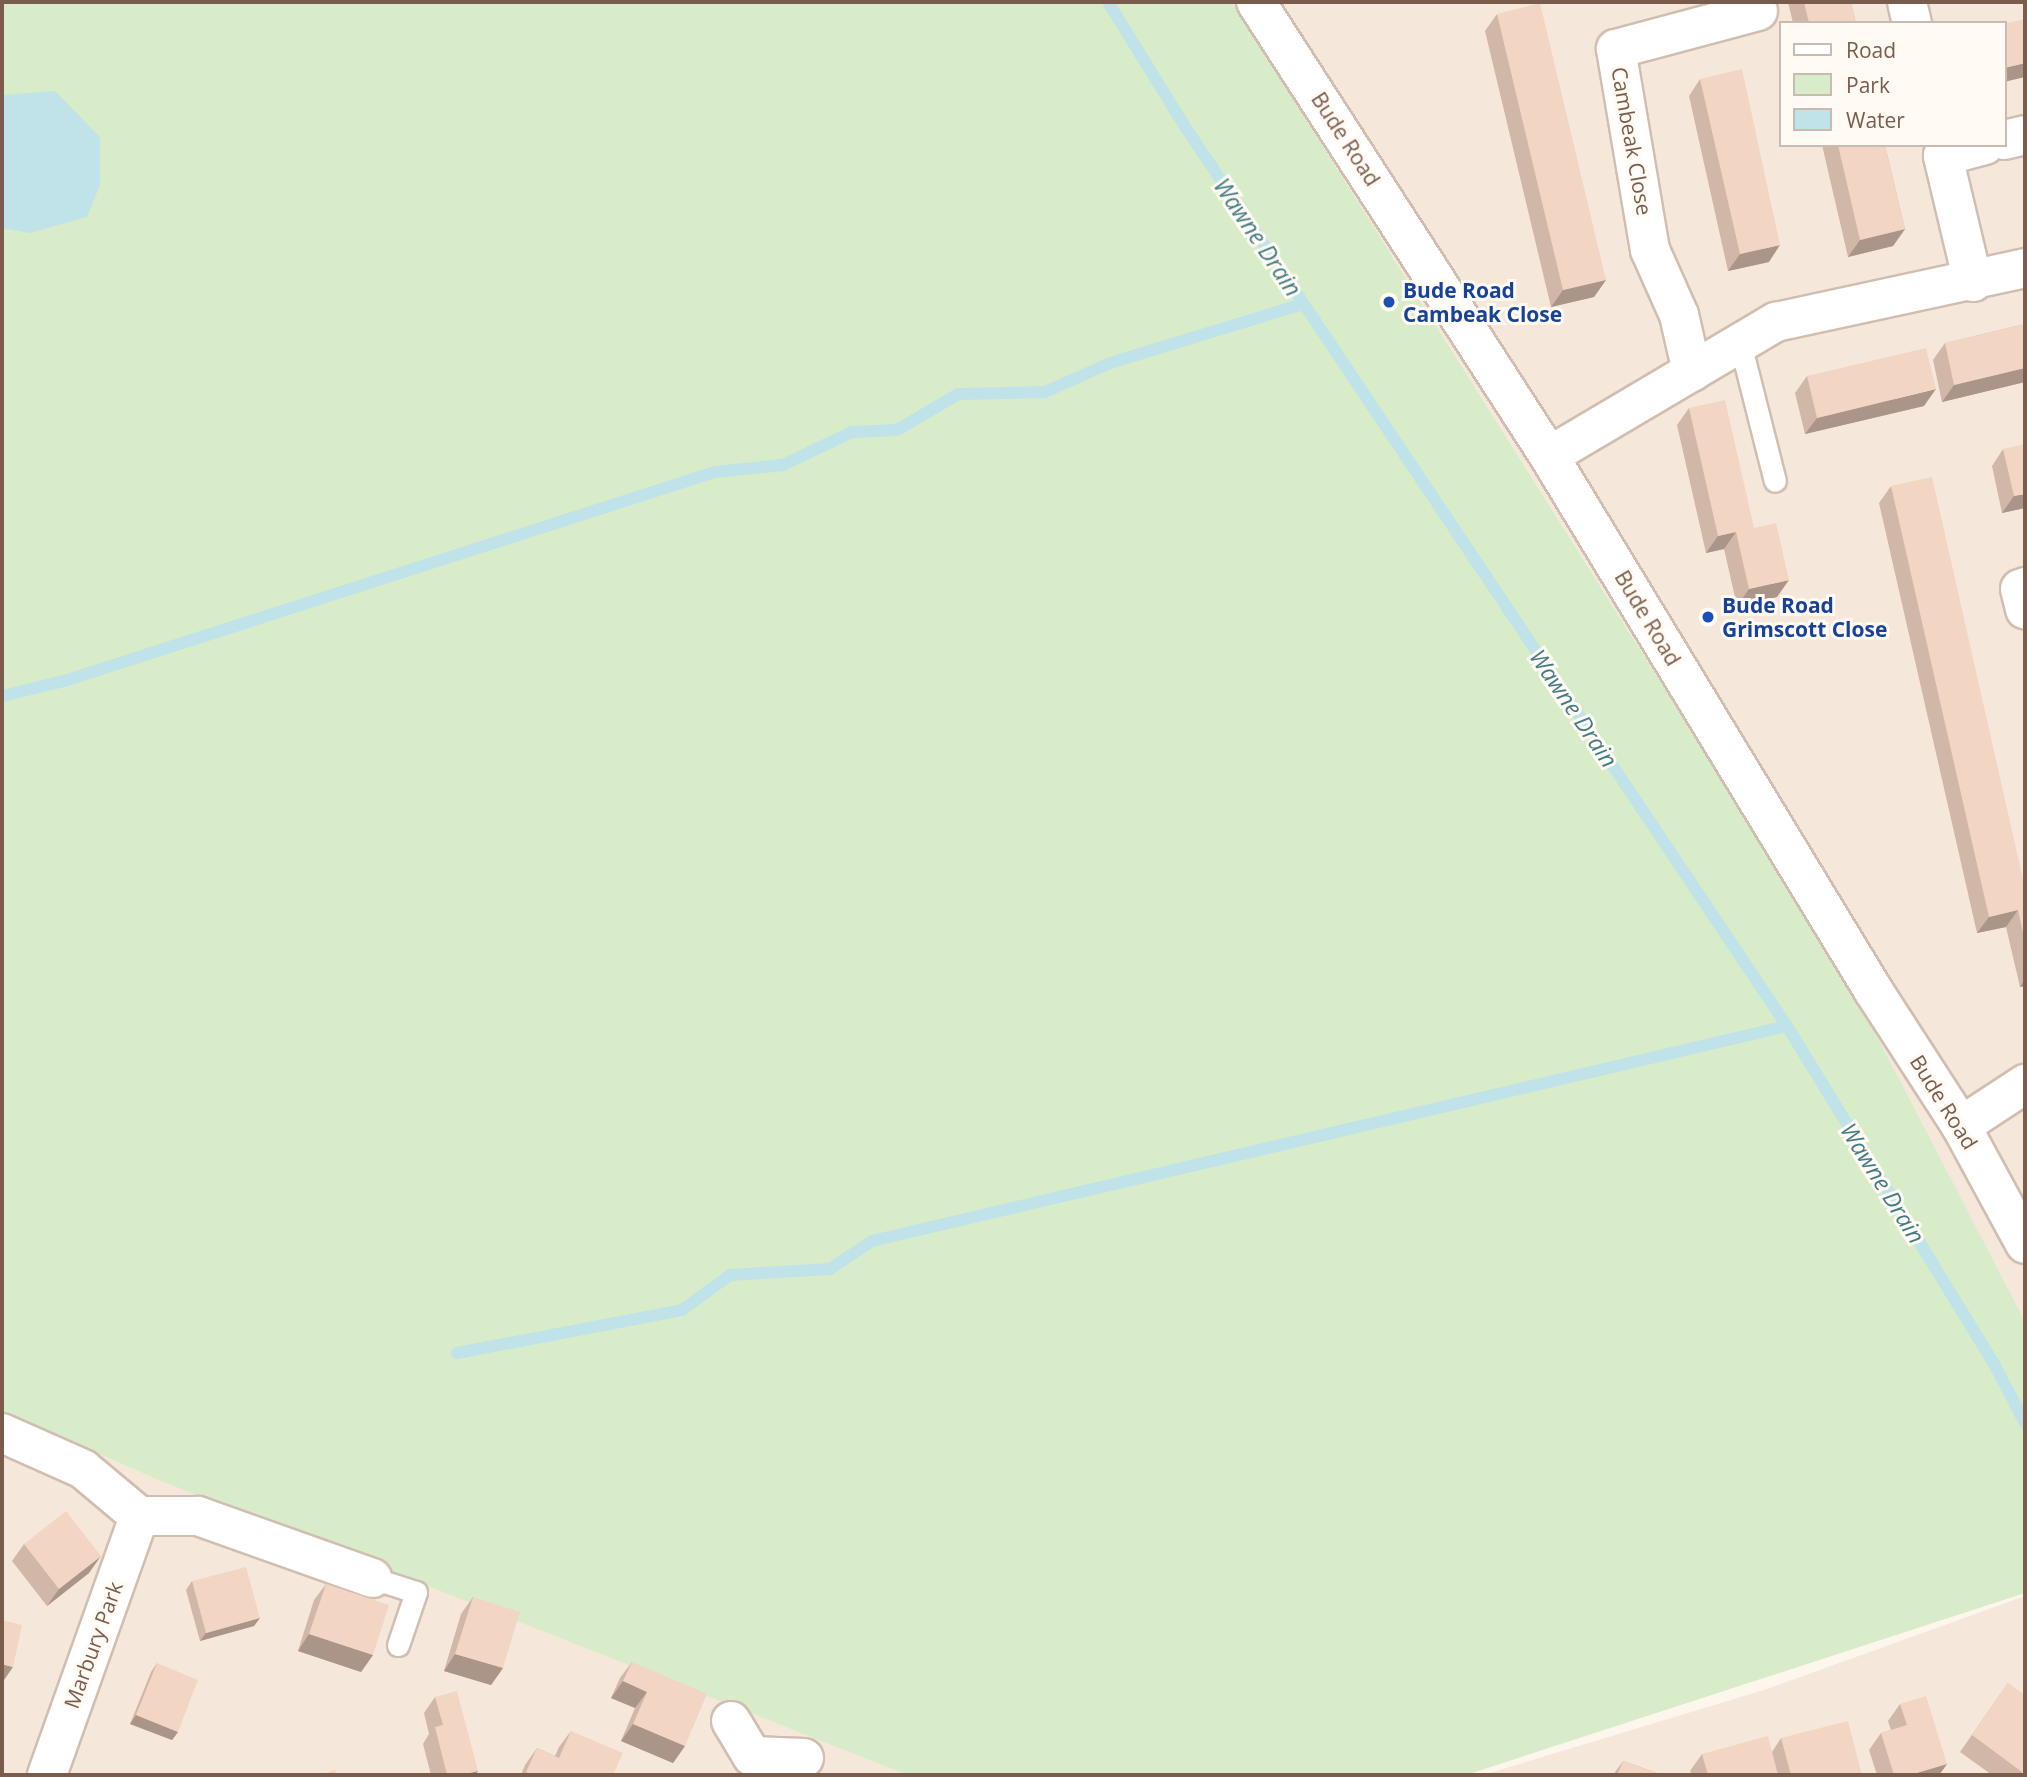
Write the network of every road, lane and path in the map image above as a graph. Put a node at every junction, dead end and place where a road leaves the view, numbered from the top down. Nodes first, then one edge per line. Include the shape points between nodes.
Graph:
1 (1256, 2) edge
2 (1908, 2) edge
3 (1758, 11) dead end
4 (1912, 21) edge
5 (2025, 135) edge
6 (2006, 140) edge
7 (1970, 147) edge
8 (1941, 151) edge
9 (2025, 268) edge
10 (1973, 282) junction
11 (1740, 343) junction
12 (1692, 372) junction
13 (1549, 456) junction
14 (1775, 481) dead end
15 (2025, 587) edge
16 (2025, 609) edge
17 (2025, 1084) edge
18 (1961, 1126) junction
19 (2025, 1244) edge
20 (2, 1433) edge
21 (139, 1516) junction
22 (372, 1578) joint
23 (398, 1645) dead end
24 (731, 1721) dead end
25 (804, 1758) dead end
26 (738, 1765) edge
27 (47, 1775) edge

1 - 13 street, Bude Road
2 - 4 street
3 - 12 street, Cambeak Close via 1616,49 1650,250 1679,315
5 - 6 street
7 - 8 street
8 - 10 street
9 - 10 street
10 - 11 street via 1776,322
11 - 12 street
11 - 14 lane
12 - 13 street
13 - 18 street, Bude Road via 1873,990
15 - 16 street via 2020,589
17 - 18 street
18 - 19 street, Bude Road
20 - 21 street via 83,1469
21 - 22 street via 198,1516
21 - 27 street, Marbury Park
22 - 23 lane via 416,1592
24 - 26 street
25 - 26 street

